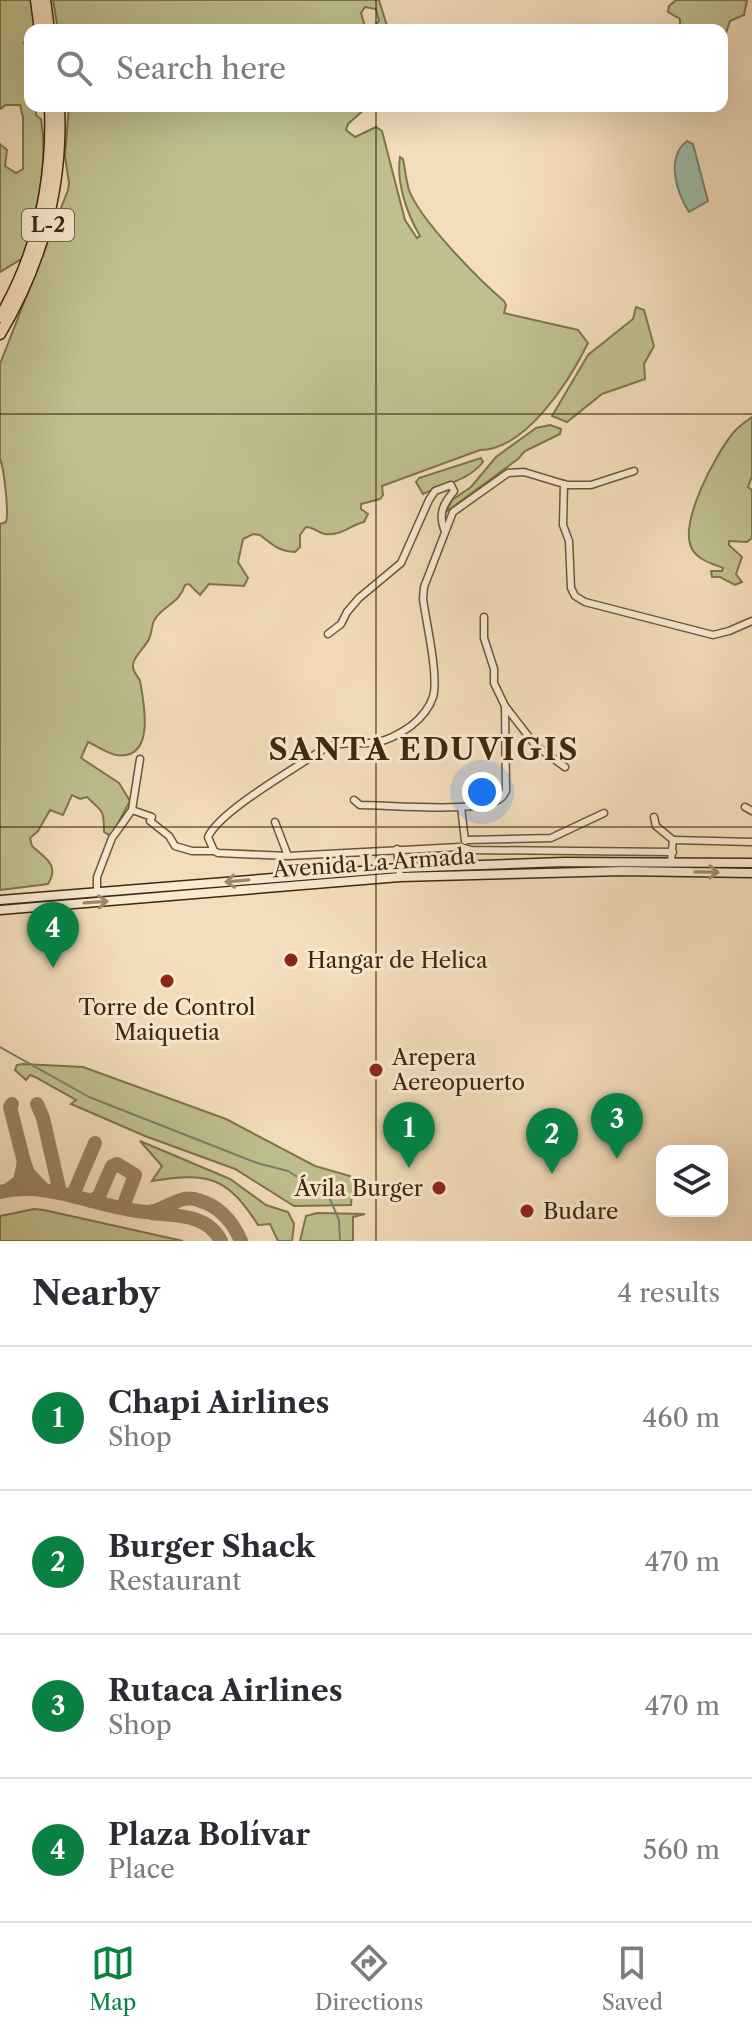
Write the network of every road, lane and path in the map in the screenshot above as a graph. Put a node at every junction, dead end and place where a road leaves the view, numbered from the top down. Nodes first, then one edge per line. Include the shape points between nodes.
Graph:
1 (36, 0) edge
2 (45, 0) edge
3 (39, 24) edge
4 (48, 24) edge
5 (50, 112) edge
6 (59, 112) edge
7 (0, 317) edge
8 (0, 334) edge
9 (634, 471) dead end
10 (564, 484) junction
11 (444, 529) junction
12 (484, 617) dead end
13 (752, 621) edge
14 (328, 634) dead end
15 (505, 706) junction
16 (140, 759) dead end
17 (565, 767) dead end
18 (354, 800) dead end
19 (461, 807) junction
20 (132, 810) junction
21 (604, 813) dead end
22 (654, 817) dead end
23 (275, 822) dead end
24 (467, 840) junction
25 (673, 840) junction
26 (752, 842) edge
27 (460, 847) junction
28 (397, 849) junction
29 (214, 851) junction
30 (288, 856) junction
31 (672, 856) junction
32 (752, 863) edge
33 (399, 872) junction
34 (752, 873) edge
35 (97, 892) junction
36 (0, 900) edge
37 (0, 910) edge

1 - 3 highway
2 - 4 highway
5 - 7 highway, L-2 via 50,164 41,217 25,267
6 - 8 highway, L-2 via 59,165 50,219 29,280
9 - 10 street via 591,485
10 - 11 street via 524,472 508,473 453,512
10 - 13 street via 563,525 575,596 713,635
11 - 14 street via 441,516 454,491 451,485 435,491 429,500 401,563 359,598
11 - 29 street via 423,599 434,679 428,708 391,738 328,746 210,832
12 - 15 street via 494,683
15 - 17 street via 536,746
15 - 19 street via 506,791 489,804
16 - 20 street
18 - 19 street via 360,805
19 - 24 street
20 - 29 street via 152,817 150,821 175,846
20 - 35 street via 112,838 97,877
21 - 24 street via 551,838
22 - 25 street via 656,826
23 - 30 street
24 - 27 street
25 - 26 street
25 - 31 street
27 - 28 street
27 - 31 street
28 - 30 street
28 - 33 street
29 - 30 street
31 - 32 main road, Avenida La Armada
31 - 33 main road, Avenida La Armada
33 -> 34 main road, Avenida La Armada
33 -> 35 main road, Avenida La Armada
37 -> 33 main road, Avenida La Armada
35 - 36 main road, Avenida La Armada

